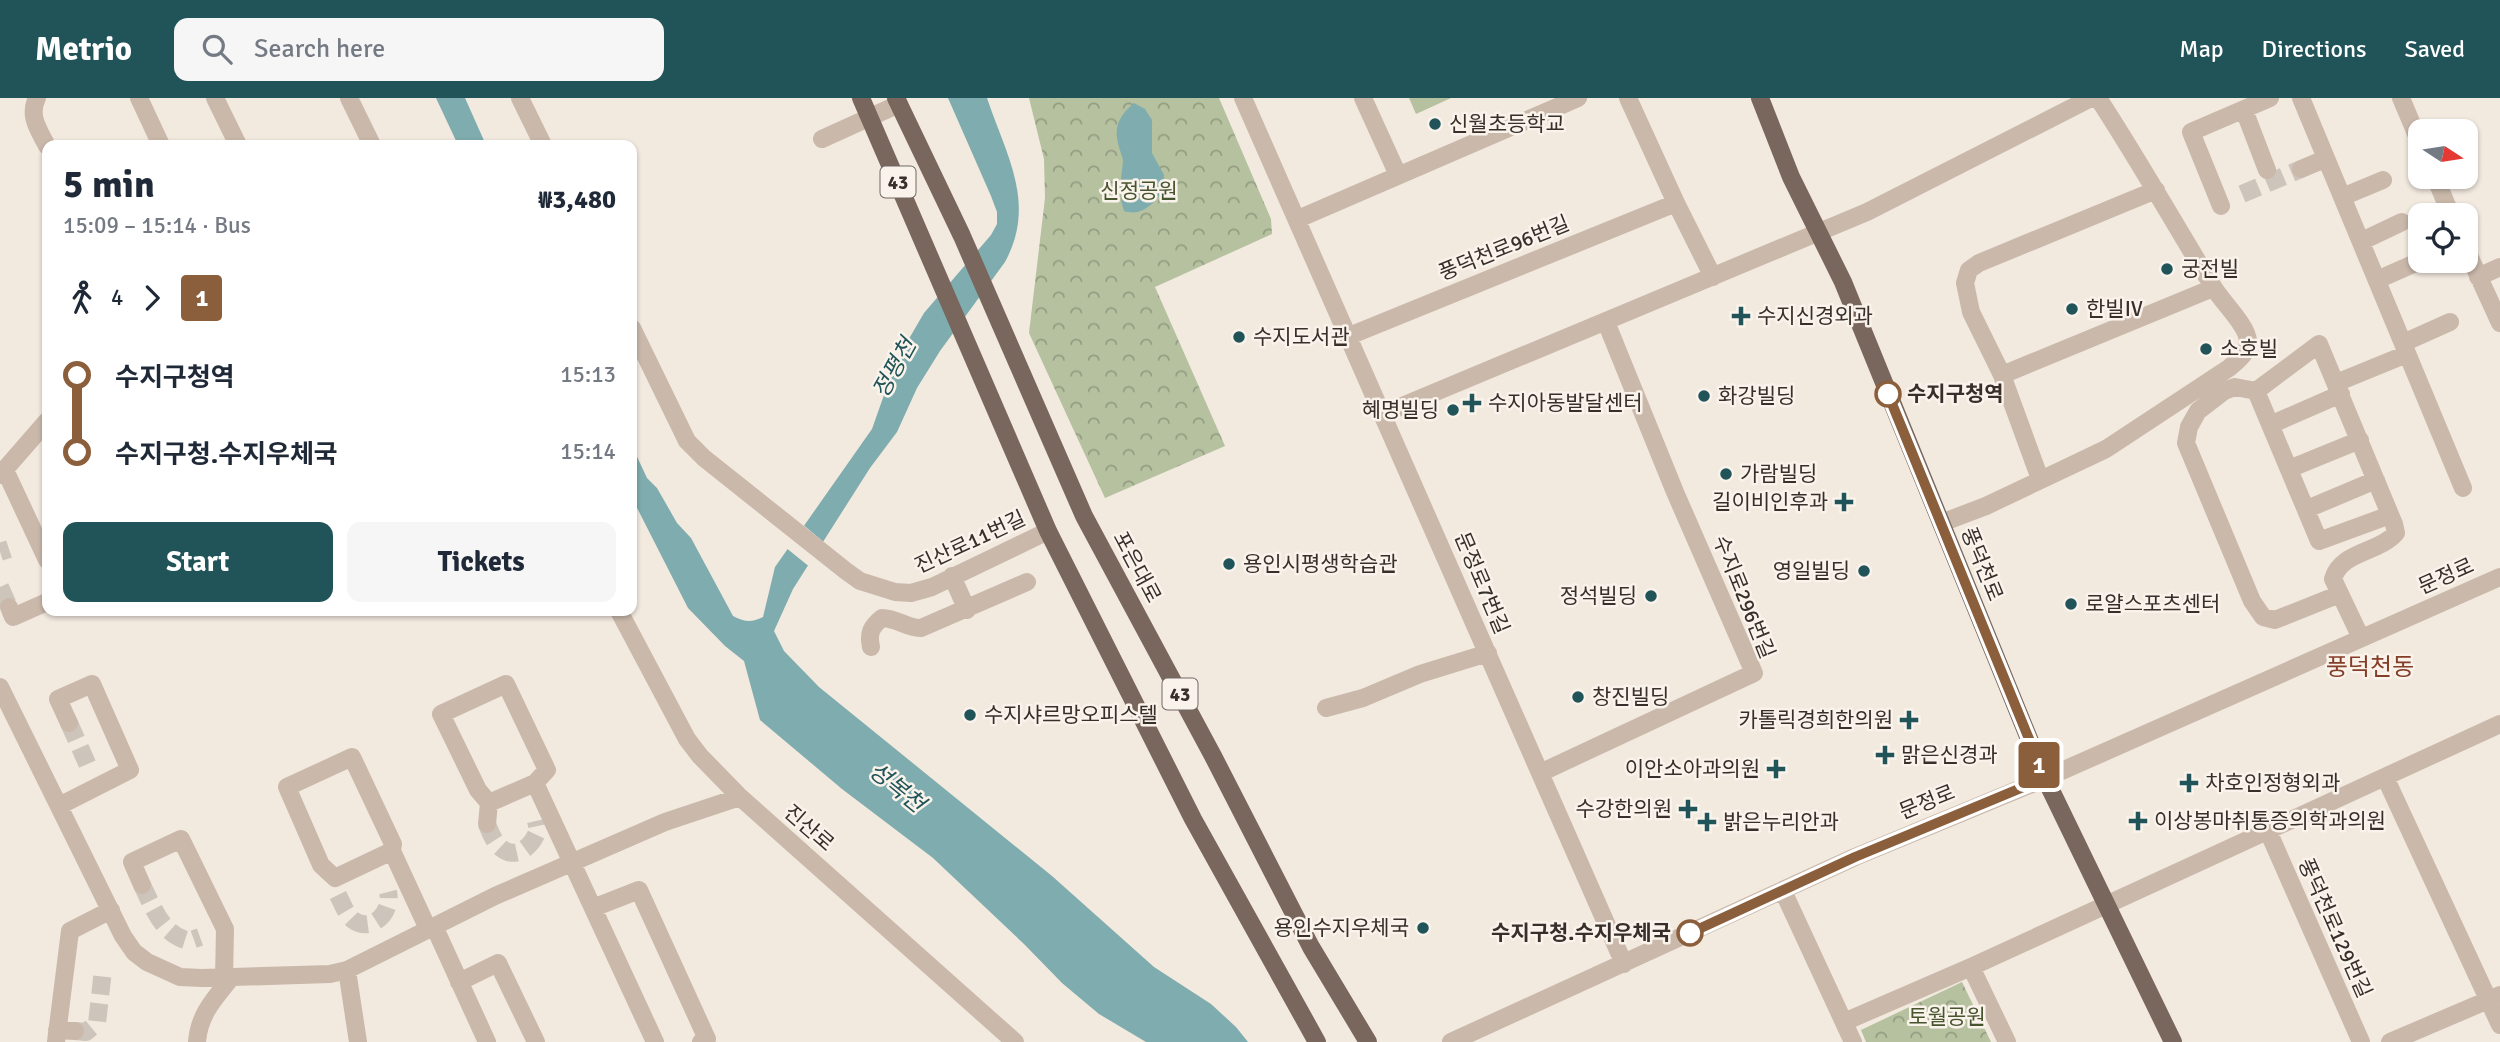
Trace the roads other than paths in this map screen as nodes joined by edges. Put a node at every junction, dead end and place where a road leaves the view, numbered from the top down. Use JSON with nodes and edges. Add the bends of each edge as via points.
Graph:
{"nodes":[{"id":1,"x":37,"y":98,"type":"edge"},
{"id":2,"x":139,"y":98,"type":"edge"},
{"id":3,"x":215,"y":98,"type":"edge"},
{"id":4,"x":349,"y":98,"type":"edge"},
{"id":5,"x":520,"y":98,"type":"edge"},
{"id":6,"x":861,"y":98,"type":"edge"},
{"id":7,"x":1243,"y":98,"type":"edge"},
{"id":8,"x":1363,"y":98,"type":"edge"},
{"id":9,"x":1578,"y":98,"type":"edge"},
{"id":10,"x":1628,"y":98,"type":"edge"},
{"id":11,"x":1760,"y":98,"type":"edge"},
{"id":12,"x":2091,"y":98,"type":"edge"},
{"id":13,"x":2098,"y":98,"type":"edge"},
{"id":14,"x":2270,"y":98,"type":"edge"},
{"id":15,"x":2301,"y":98,"type":"edge"},
{"id":16,"x":2401,"y":98,"type":"edge"},
{"id":17,"x":897,"y":101,"type":"edge"},
{"id":18,"x":2244,"y":110,"type":"junction"},
{"id":19,"x":870,"y":116,"type":"junction"},
{"id":20,"x":2410,"y":119,"type":"edge"},
{"id":21,"x":822,"y":139,"type":"dead end"},
{"id":22,"x":44,"y":140,"type":"edge"},
{"id":23,"x":159,"y":140,"type":"edge"},
{"id":24,"x":236,"y":140,"type":"edge"},
{"id":25,"x":370,"y":140,"type":"edge"},
{"id":26,"x":541,"y":140,"type":"edge"},
{"id":27,"x":2325,"y":159,"type":"junction"},
{"id":28,"x":2301,"y":169,"type":"tunnel mouth"},
{"id":29,"x":2267,"y":170,"type":"dead end"},
{"id":30,"x":1398,"y":175,"type":"junction"},
{"id":31,"x":2383,"y":180,"type":"dead end"},
{"id":32,"x":2156,"y":190,"type":"junction"},
{"id":33,"x":2342,"y":197,"type":"junction"},
{"id":34,"x":1676,"y":203,"type":"junction"},
{"id":35,"x":2221,"y":206,"type":"dead end"},
{"id":36,"x":1298,"y":219,"type":"junction"},
{"id":37,"x":2402,"y":222,"type":"dead end"},
{"id":38,"x":1818,"y":233,"type":"junction"},
{"id":39,"x":2362,"y":241,"type":"junction"},
{"id":40,"x":2408,"y":266,"type":"edge"},
{"id":41,"x":2500,"y":267,"type":"edge"},
{"id":42,"x":2476,"y":273,"type":"edge"},
{"id":43,"x":1713,"y":277,"type":"junction"},
{"id":44,"x":2478,"y":277,"type":"junction"},
{"id":45,"x":2378,"y":280,"type":"junction"},
{"id":46,"x":2213,"y":288,"type":"junction"},
{"id":47,"x":1606,"y":322,"type":"junction"},
{"id":48,"x":2449,"y":323,"type":"dead end"},
{"id":49,"x":2500,"y":323,"type":"edge"},
{"id":50,"x":1349,"y":336,"type":"junction"},
{"id":51,"x":637,"y":338,"type":"edge"},
{"id":52,"x":2405,"y":349,"type":"junction"},
{"id":53,"x":2002,"y":375,"type":"junction"},
{"id":54,"x":2338,"y":388,"type":"junction"},
{"id":55,"x":2256,"y":391,"type":"junction"},
{"id":56,"x":1383,"y":414,"type":"junction"},
{"id":57,"x":2270,"y":425,"type":"junction"},
{"id":58,"x":42,"y":427,"type":"edge"},
{"id":59,"x":2360,"y":440,"type":"junction"},
{"id":60,"x":2289,"y":469,"type":"junction"},
{"id":61,"x":2,"y":473,"type":"edge"},
{"id":62,"x":2040,"y":479,"type":"junction"},
{"id":63,"x":2376,"y":480,"type":"junction"},
{"id":64,"x":2463,"y":488,"type":"dead end"},
{"id":65,"x":2307,"y":509,"type":"junction"},
{"id":66,"x":2390,"y":515,"type":"junction"},
{"id":67,"x":1941,"y":523,"type":"junction"},
{"id":68,"x":1048,"y":531,"type":"junction"},
{"id":69,"x":42,"y":550,"type":"edge"},
{"id":70,"x":952,"y":576,"type":"junction"},
{"id":71,"x":2500,"y":577,"type":"edge"},
{"id":72,"x":1027,"y":582,"type":"dead end"},
{"id":73,"x":2340,"y":594,"type":"junction"},
{"id":74,"x":42,"y":604,"type":"edge"},
{"id":75,"x":9,"y":607,"type":"dead end"},
{"id":76,"x":967,"y":610,"type":"junction"},
{"id":77,"x":622,"y":616,"type":"edge"},
{"id":78,"x":2361,"y":638,"type":"junction"},
{"id":79,"x":870,"y":647,"type":"dead end"},
{"id":80,"x":1488,"y":653,"type":"junction"},
{"id":81,"x":0,"y":687,"type":"edge"},
{"id":82,"x":1326,"y":708,"type":"dead end"},
{"id":83,"x":69,"y":723,"type":"tunnel mouth"},
{"id":84,"x":2500,"y":724,"type":"edge"},
{"id":85,"x":1540,"y":773,"type":"junction"},
{"id":86,"x":2385,"y":777,"type":"junction"},
{"id":87,"x":2045,"y":778,"type":"junction"},
{"id":88,"x":535,"y":783,"type":"junction"},
{"id":89,"x":740,"y":797,"type":"junction"},
{"id":90,"x":489,"y":803,"type":"junction"},
{"id":91,"x":59,"y":806,"type":"junction"},
{"id":92,"x":486,"y":824,"type":"tunnel mouth"},
{"id":93,"x":2268,"y":831,"type":"junction"},
{"id":94,"x":392,"y":851,"type":"junction"},
{"id":95,"x":573,"y":862,"type":"junction"},
{"id":96,"x":142,"y":885,"type":"tunnel mouth"},
{"id":97,"x":1783,"y":891,"type":"junction"},
{"id":98,"x":2108,"y":904,"type":"junction"},
{"id":99,"x":593,"y":908,"type":"junction"},
{"id":100,"x":111,"y":910,"type":"junction"},
{"id":101,"x":431,"y":927,"type":"junction"},
{"id":102,"x":1624,"y":964,"type":"junction"},
{"id":103,"x":1971,"y":967,"type":"junction"},
{"id":104,"x":346,"y":970,"type":"junction"},
{"id":105,"x":228,"y":978,"type":"junction"},
{"id":106,"x":459,"y":982,"type":"junction"},
{"id":107,"x":2494,"y":998,"type":"edge"},
{"id":108,"x":1844,"y":1022,"type":"junction"},
{"id":109,"x":2500,"y":1025,"type":"edge"},
{"id":110,"x":63,"y":1034,"type":"edge"},
{"id":111,"x":356,"y":1041,"type":"edge"},
{"id":112,"x":197,"y":1042,"type":"edge"},
{"id":113,"x":487,"y":1042,"type":"edge"},
{"id":114,"x":536,"y":1042,"type":"edge"},
{"id":115,"x":655,"y":1042,"type":"edge"},
{"id":116,"x":701,"y":1042,"type":"edge"},
{"id":117,"x":1015,"y":1042,"type":"edge"},
{"id":118,"x":1317,"y":1042,"type":"edge"},
{"id":119,"x":1368,"y":1042,"type":"edge"},
{"id":120,"x":1451,"y":1042,"type":"edge"},
{"id":121,"x":1853,"y":1042,"type":"edge"},
{"id":122,"x":2007,"y":1042,"type":"edge"},
{"id":123,"x":2173,"y":1042,"type":"edge"},
{"id":124,"x":2361,"y":1042,"type":"edge"},
{"id":125,"x":2390,"y":1042,"type":"edge"}],
"edges":[{"from":1,"to":22,"type":"street","via":[[32,110]]},
{"from":2,"to":23,"type":"street"},
{"from":3,"to":24,"type":"street"},
{"from":4,"to":25,"type":"street"},
{"from":5,"to":26,"type":"street"},
{"from":6,"to":19,"type":"main road","number":"43"},
{"from":7,"to":36,"type":"street"},
{"from":8,"to":30,"type":"street"},
{"from":9,"to":30,"type":"street"},
{"from":10,"to":34,"type":"street"},
{"from":11,"to":38,"type":"main road","name":"풍덕천로"},
{"from":12,"to":38,"type":"street"},
{"from":13,"to":32,"type":"street"},
{"from":14,"to":18,"type":"street"},
{"from":15,"to":27,"type":"street"},
{"from":16,"to":20,"type":"street"},
{"from":17,"to":19,"type":"street"},
{"from":17,"to":119,"type":"main road","name":"포은대로","number":"43","via":[[962,236],[1084,516],[1311,947]]},
{"from":18,"to":29,"type":"street"},
{"from":18,"to":35,"type":"street","via":[[2191,132]]},
{"from":19,"to":21,"type":"street"},
{"from":19,"to":68,"type":"main road","number":"43"},
{"from":27,"to":28,"type":"street"},
{"from":27,"to":33,"type":"street"},
{"from":30,"to":36,"type":"street"},
{"from":31,"to":33,"type":"street"},
{"from":32,"to":46,"type":"street"},
{"from":32,"to":53,"type":"street","via":[[1969,270],[1965,283],[1971,312]]},
{"from":33,"to":39,"type":"street"},
{"from":34,"to":43,"type":"street"},
{"from":34,"to":50,"type":"street","name":"풍덕천로96번길"},
{"from":36,"to":50,"type":"street","name":"문정로7번길"},
{"from":37,"to":39,"type":"street"},
{"from":38,"to":43,"type":"street"},
{"from":38,"to":67,"type":"main road","name":"풍덕천로","via":[[1843,282]]},
{"from":39,"to":45,"type":"street"},
{"from":40,"to":45,"type":"street"},
{"from":41,"to":44,"type":"street"},
{"from":42,"to":44,"type":"street"},
{"from":43,"to":47,"type":"street"},
{"from":44,"to":49,"type":"street"},
{"from":45,"to":52,"type":"street"},
{"from":46,"to":53,"type":"street"},
{"from":46,"to":62,"type":"street","via":[[2246,333],[2244,356],[2106,449]]},
{"from":47,"to":56,"type":"street"},
{"from":47,"to":85,"type":"street","name":"수지로296번길","via":[[1754,673]]},
{"from":48,"to":52,"type":"street"},
{"from":50,"to":56,"type":"street","name":"문정로7번길"},
{"from":51,"to":70,"type":"street","name":"진산로11번길","via":[[687,441],[834,562],[860,581],[895,592],[911,593]]},
{"from":52,"to":54,"type":"street"},
{"from":52,"to":64,"type":"street"},
{"from":53,"to":62,"type":"street"},
{"from":54,"to":55,"type":"street","via":[[2319,344]]},
{"from":54,"to":57,"type":"street"},
{"from":54,"to":59,"type":"street"},
{"from":55,"to":57,"type":"street"},
{"from":55,"to":73,"type":"street","via":[[2235,387],[2224,391],[2198,411],[2186,443],[2252,601],[2263,617],[2275,620]]},
{"from":56,"to":80,"type":"street","name":"문정로7번길"},
{"from":57,"to":60,"type":"street"},
{"from":58,"to":61,"type":"street"},
{"from":59,"to":60,"type":"street"},
{"from":59,"to":63,"type":"street"},
{"from":60,"to":65,"type":"street"},
{"from":61,"to":69,"type":"street"},
{"from":62,"to":67,"type":"street"},
{"from":63,"to":65,"type":"street"},
{"from":63,"to":66,"type":"street"},
{"from":65,"to":66,"type":"street","via":[[2319,541]]},
{"from":66,"to":73,"type":"street","via":[[2396,533],[2336,570],[2333,579]]},
{"from":67,"to":87,"type":"main road","name":"풍덕천로"},
{"from":68,"to":70,"type":"street","name":"진산로11번길"},
{"from":68,"to":118,"type":"main road","number":"43","via":[[1193,819]]},
{"from":70,"to":76,"type":"street"},
{"from":71,"to":78,"type":"street","name":"문정로"},
{"from":72,"to":76,"type":"street"},
{"from":73,"to":78,"type":"street"},
{"from":74,"to":75,"type":"street","via":[[13,617]]},
{"from":76,"to":79,"type":"street","via":[[913,629],[893,618],[882,618],[872,626]]},
{"from":77,"to":89,"type":"street","name":"진산로","via":[[687,739]]},
{"from":78,"to":87,"type":"street","name":"문정로"},
{"from":80,"to":82,"type":"street"},
{"from":80,"to":85,"type":"street","name":"문정로7번길"},
{"from":81,"to":91,"type":"street"},
{"from":83,"to":91,"type":"street","via":[[58,699],[92,684],[130,771]]},
{"from":84,"to":86,"type":"street"},
{"from":85,"to":102,"type":"street","name":"문정로7번길"},
{"from":86,"to":93,"type":"street"},
{"from":86,"to":107,"type":"street"},
{"from":87,"to":97,"type":"street","name":"문정로"},
{"from":87,"to":98,"type":"main road","name":"풍덕천로"},
{"from":88,"to":90,"type":"street"},
{"from":88,"to":90,"type":"street","via":[[547,770],[506,684],[441,714],[478,790]]},
{"from":88,"to":95,"type":"street"},
{"from":89,"to":95,"type":"street","via":[[665,822]]},
{"from":89,"to":117,"type":"street","name":"진산로"},
{"from":90,"to":92,"type":"street"},
{"from":91,"to":100,"type":"street"},
{"from":93,"to":98,"type":"street"},
{"from":93,"to":124,"type":"street","name":"풍덕천로129번길"},
{"from":94,"to":94,"type":"street","via":[[393,844],[352,757],[287,788],[321,864],[337,886]]},
{"from":94,"to":101,"type":"street"},
{"from":95,"to":99,"type":"street"},
{"from":95,"to":101,"type":"street"},
{"from":96,"to":105,"type":"street","via":[[132,862],[181,839],[225,929]]},
{"from":97,"to":102,"type":"street","name":"문정로"},
{"from":97,"to":108,"type":"street"},
{"from":98,"to":103,"type":"street"},
{"from":98,"to":123,"type":"main road","name":"풍덕천로"},
{"from":99,"to":115,"type":"street"},
{"from":99,"to":116,"type":"street","via":[[639,890],[707,1039]]},
{"from":100,"to":105,"type":"street","via":[[134,952],[147,962],[180,976]]},
{"from":100,"to":110,"type":"street","via":[[70,931]]},
{"from":101,"to":104,"type":"street"},
{"from":101,"to":106,"type":"street"},
{"from":102,"to":120,"type":"street","name":"문정로"},
{"from":103,"to":108,"type":"street"},
{"from":103,"to":122,"type":"street"},
{"from":104,"to":105,"type":"street"},
{"from":104,"to":111,"type":"street"},
{"from":105,"to":112,"type":"street","via":[[204,1013]]},
{"from":106,"to":113,"type":"street"},
{"from":106,"to":114,"type":"street","via":[[498,964]]},
{"from":107,"to":109,"type":"street"},
{"from":107,"to":125,"type":"street"},
{"from":108,"to":121,"type":"street"}]}
